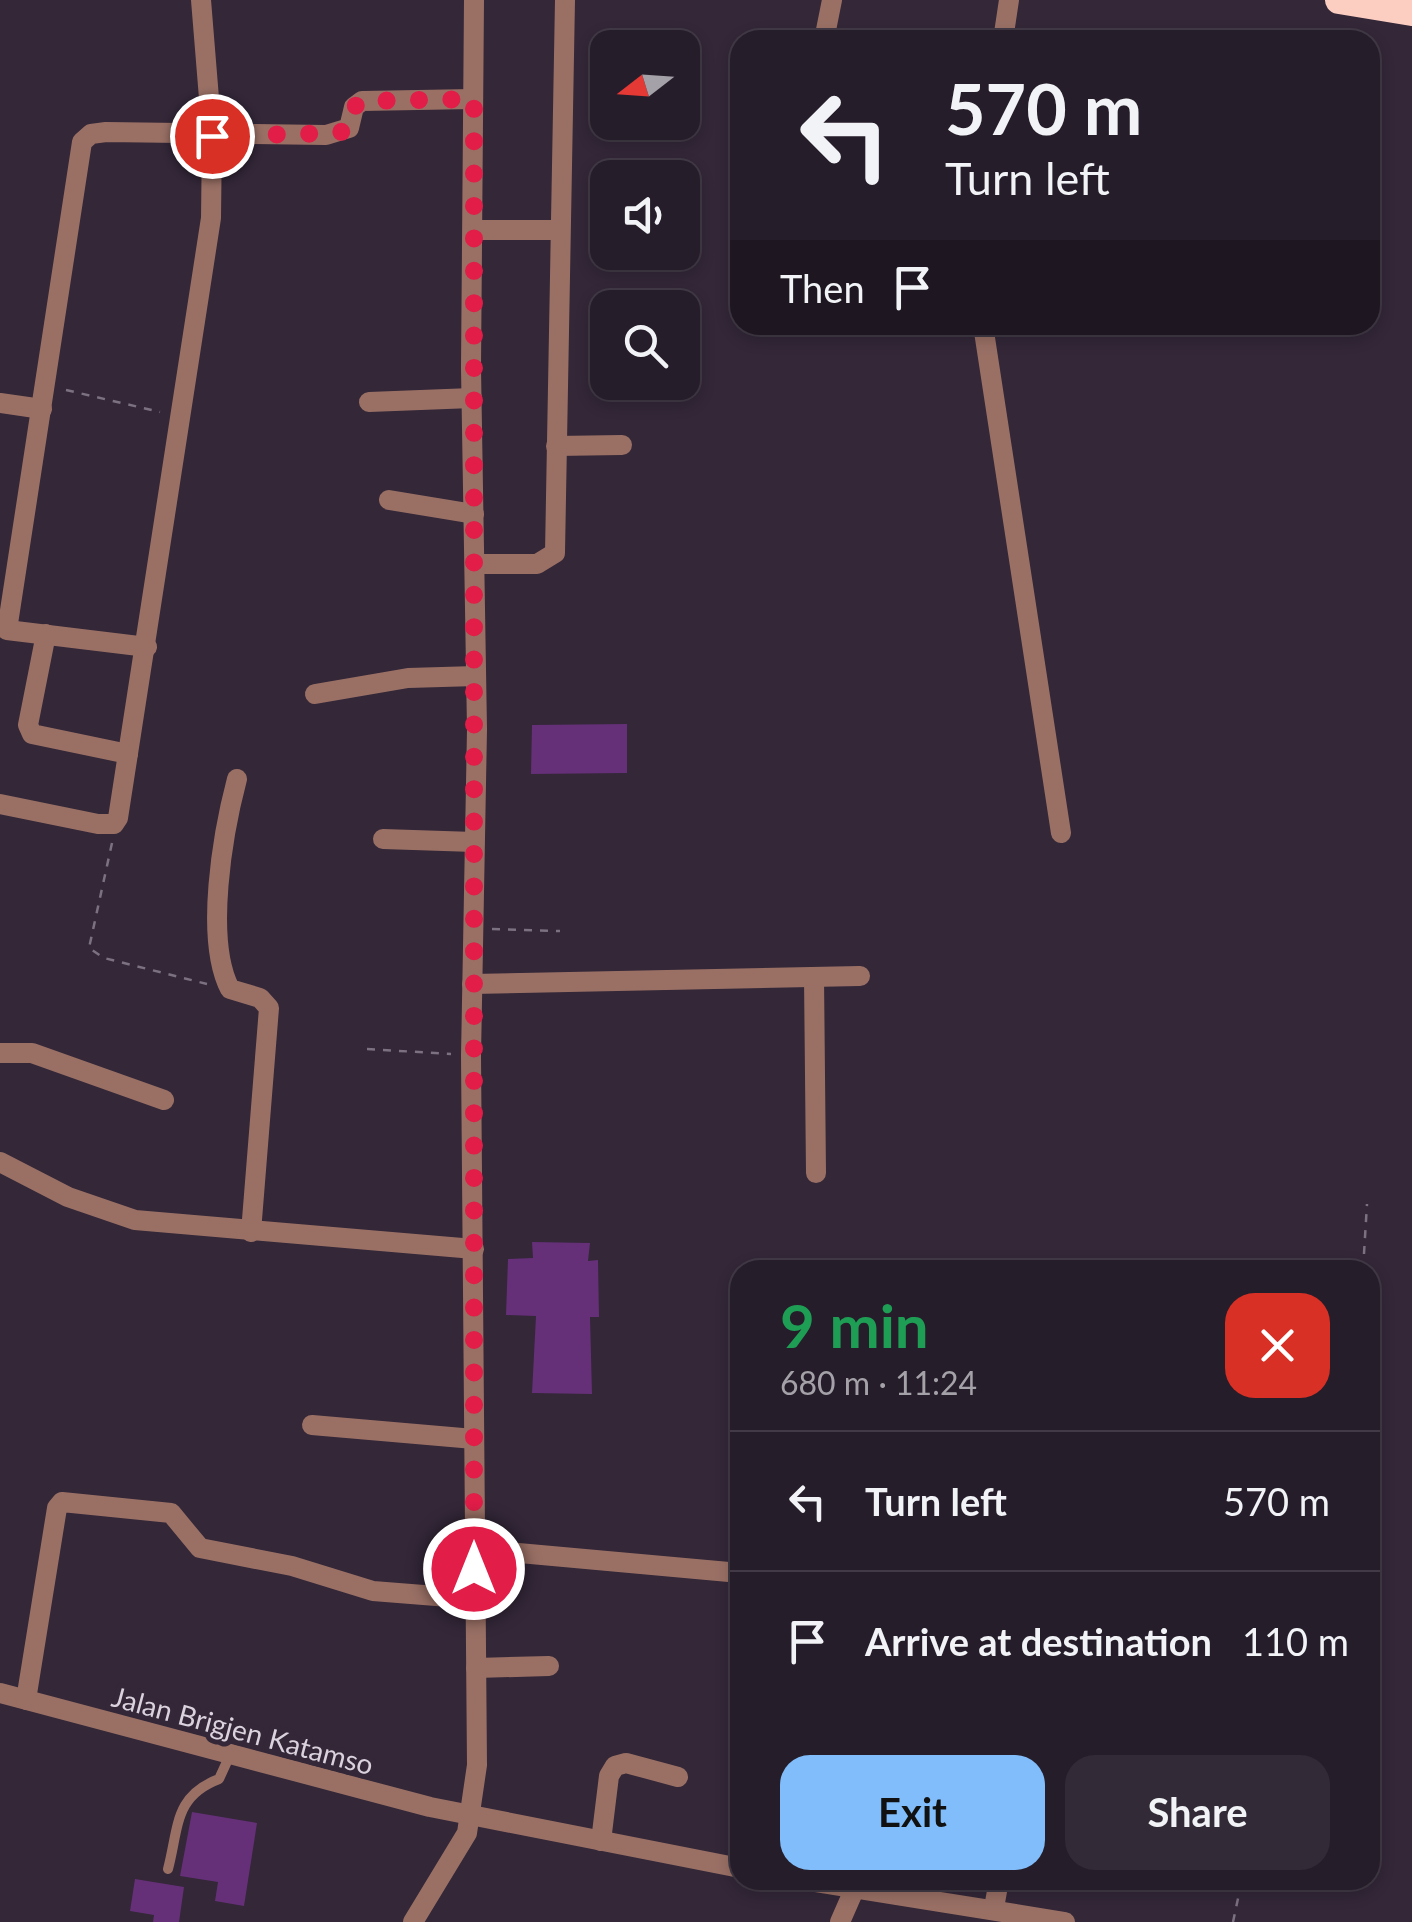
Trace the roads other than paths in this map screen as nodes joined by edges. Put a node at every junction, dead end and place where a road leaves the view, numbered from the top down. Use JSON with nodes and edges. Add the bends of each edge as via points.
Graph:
{"nodes":[{"id":1,"x":201,"y":0,"type":"edge"},
{"id":2,"x":474,"y":0,"type":"edge"},
{"id":3,"x":565,"y":0,"type":"edge"},
{"id":4,"x":832,"y":0,"type":"edge"},
{"id":5,"x":1009,"y":0,"type":"edge"},
{"id":6,"x":1339,"y":0,"type":"edge"},
{"id":7,"x":1412,"y":12,"type":"edge"},
{"id":8,"x":826,"y":30,"type":"edge"},
{"id":9,"x":1004,"y":30,"type":"edge"},
{"id":10,"x":474,"y":99,"type":"junction"},
{"id":11,"x":212,"y":136,"type":"junction"},
{"id":12,"x":472,"y":230,"type":"junction"},
{"id":13,"x":560,"y":230,"type":"junction"},
{"id":14,"x":984,"y":335,"type":"edge"},
{"id":15,"x":472,"y":398,"type":"junction"},
{"id":16,"x":369,"y":402,"type":"dead end"},
{"id":17,"x":0,"y":403,"type":"edge"},
{"id":18,"x":42,"y":408,"type":"junction"},
{"id":19,"x":556,"y":446,"type":"junction"},
{"id":20,"x":622,"y":446,"type":"dead end"},
{"id":21,"x":388,"y":500,"type":"dead end"},
{"id":22,"x":474,"y":514,"type":"junction"},
{"id":23,"x":475,"y":564,"type":"junction"},
{"id":24,"x":4,"y":630,"type":"edge"},
{"id":25,"x":46,"y":634,"type":"junction"},
{"id":26,"x":147,"y":647,"type":"junction"},
{"id":27,"x":476,"y":676,"type":"junction"},
{"id":28,"x":315,"y":694,"type":"dead end"},
{"id":29,"x":128,"y":754,"type":"junction"},
{"id":30,"x":237,"y":779,"type":"dead end"},
{"id":31,"x":0,"y":804,"type":"edge"},
{"id":32,"x":1062,"y":833,"type":"dead end"},
{"id":33,"x":382,"y":839,"type":"dead end"},
{"id":34,"x":474,"y":842,"type":"junction"},
{"id":35,"x":860,"y":976,"type":"dead end"},
{"id":36,"x":814,"y":977,"type":"junction"},
{"id":37,"x":472,"y":984,"type":"junction"},
{"id":38,"x":0,"y":1053,"type":"edge"},
{"id":39,"x":164,"y":1100,"type":"dead end"},
{"id":40,"x":0,"y":1162,"type":"edge"},
{"id":41,"x":816,"y":1173,"type":"dead end"},
{"id":42,"x":252,"y":1232,"type":"junction"},
{"id":43,"x":474,"y":1249,"type":"junction"},
{"id":44,"x":312,"y":1425,"type":"dead end"},
{"id":45,"x":474,"y":1439,"type":"junction"},
{"id":46,"x":474,"y":1549,"type":"junction"},
{"id":47,"x":730,"y":1573,"type":"edge"},
{"id":48,"x":474,"y":1599,"type":"junction"},
{"id":49,"x":549,"y":1666,"type":"dead end"},
{"id":50,"x":476,"y":1668,"type":"junction"},
{"id":51,"x":0,"y":1693,"type":"edge"},
{"id":52,"x":26,"y":1700,"type":"junction"},
{"id":53,"x":230,"y":1755,"type":"junction"},
{"id":54,"x":678,"y":1777,"type":"dead end"},
{"id":55,"x":473,"y":1816,"type":"junction"},
{"id":56,"x":602,"y":1841,"type":"junction"},
{"id":57,"x":730,"y":1866,"type":"edge"},
{"id":58,"x":168,"y":1869,"type":"dead end"},
{"id":59,"x":854,"y":1890,"type":"joint"},
{"id":60,"x":997,"y":1890,"type":"edge"},
{"id":61,"x":994,"y":1908,"type":"junction"},
{"id":62,"x":413,"y":1922,"type":"edge"},
{"id":63,"x":840,"y":1922,"type":"edge"},
{"id":64,"x":1065,"y":1922,"type":"edge"}],
"edges":[{"from":1,"to":11,"type":"street"},
{"from":2,"to":10,"type":"street"},
{"from":3,"to":13,"type":"street"},
{"from":4,"to":8,"type":"street"},
{"from":5,"to":9,"type":"street"},
{"from":6,"to":7,"type":"highway"},
{"from":10,"to":11,"type":"street","via":[[362,101],[349,128],[339,133]]},
{"from":10,"to":12,"type":"street"},
{"from":11,"to":18,"type":"street","via":[[106,132],[82,142]]},
{"from":11,"to":26,"type":"street","via":[[208,245]]},
{"from":12,"to":13,"type":"street"},
{"from":12,"to":15,"type":"street"},
{"from":13,"to":19,"type":"street"},
{"from":14,"to":32,"type":"street"},
{"from":15,"to":16,"type":"street"},
{"from":15,"to":22,"type":"street"},
{"from":17,"to":18,"type":"street"},
{"from":18,"to":24,"type":"street"},
{"from":19,"to":20,"type":"street"},
{"from":19,"to":23,"type":"street","via":[[552,558]]},
{"from":21,"to":22,"type":"street"},
{"from":22,"to":23,"type":"street"},
{"from":23,"to":27,"type":"street"},
{"from":24,"to":25,"type":"street"},
{"from":25,"to":26,"type":"street"},
{"from":25,"to":29,"type":"street","via":[[28,725],[32,734]]},
{"from":26,"to":29,"type":"street"},
{"from":27,"to":28,"type":"street","via":[[408,678]]},
{"from":27,"to":34,"type":"street"},
{"from":29,"to":31,"type":"street","via":[[117,822]]},
{"from":30,"to":42,"type":"street","via":[[220,852],[218,917],[228,987],[269,1008]]},
{"from":33,"to":34,"type":"street"},
{"from":34,"to":37,"type":"street"},
{"from":35,"to":36,"type":"street"},
{"from":36,"to":37,"type":"street"},
{"from":36,"to":41,"type":"street"},
{"from":37,"to":43,"type":"street"},
{"from":38,"to":39,"type":"street","via":[[32,1053]]},
{"from":40,"to":42,"type":"street","via":[[135,1220]]},
{"from":42,"to":43,"type":"street"},
{"from":43,"to":45,"type":"street"},
{"from":44,"to":45,"type":"street"},
{"from":45,"to":46,"type":"street"},
{"from":46,"to":47,"type":"street"},
{"from":46,"to":48,"type":"street"},
{"from":48,"to":50,"type":"street"},
{"from":48,"to":52,"type":"street","via":[[373,1591],[200,1548],[171,1513],[62,1502]]},
{"from":49,"to":50,"type":"street"},
{"from":50,"to":55,"type":"street"},
{"from":51,"to":52,"type":"street","name":"Jalan Brigjen Katamso"},
{"from":52,"to":53,"type":"street","name":"Jalan Brigjen Katamso"},
{"from":53,"to":55,"type":"street","name":"Jalan Brigjen Katamso"},
{"from":53,"to":58,"type":"lane","via":[[218,1779],[186,1800]]},
{"from":54,"to":56,"type":"street","via":[[616,1766],[609,1776]]},
{"from":55,"to":56,"type":"street","name":"Jalan Brigjen Katamso"},
{"from":55,"to":62,"type":"street"},
{"from":56,"to":57,"type":"street","name":"Jalan Brigjen Katamso"},
{"from":59,"to":61,"type":"street"},
{"from":59,"to":63,"type":"street"},
{"from":60,"to":61,"type":"street"},
{"from":61,"to":64,"type":"street"}]}
